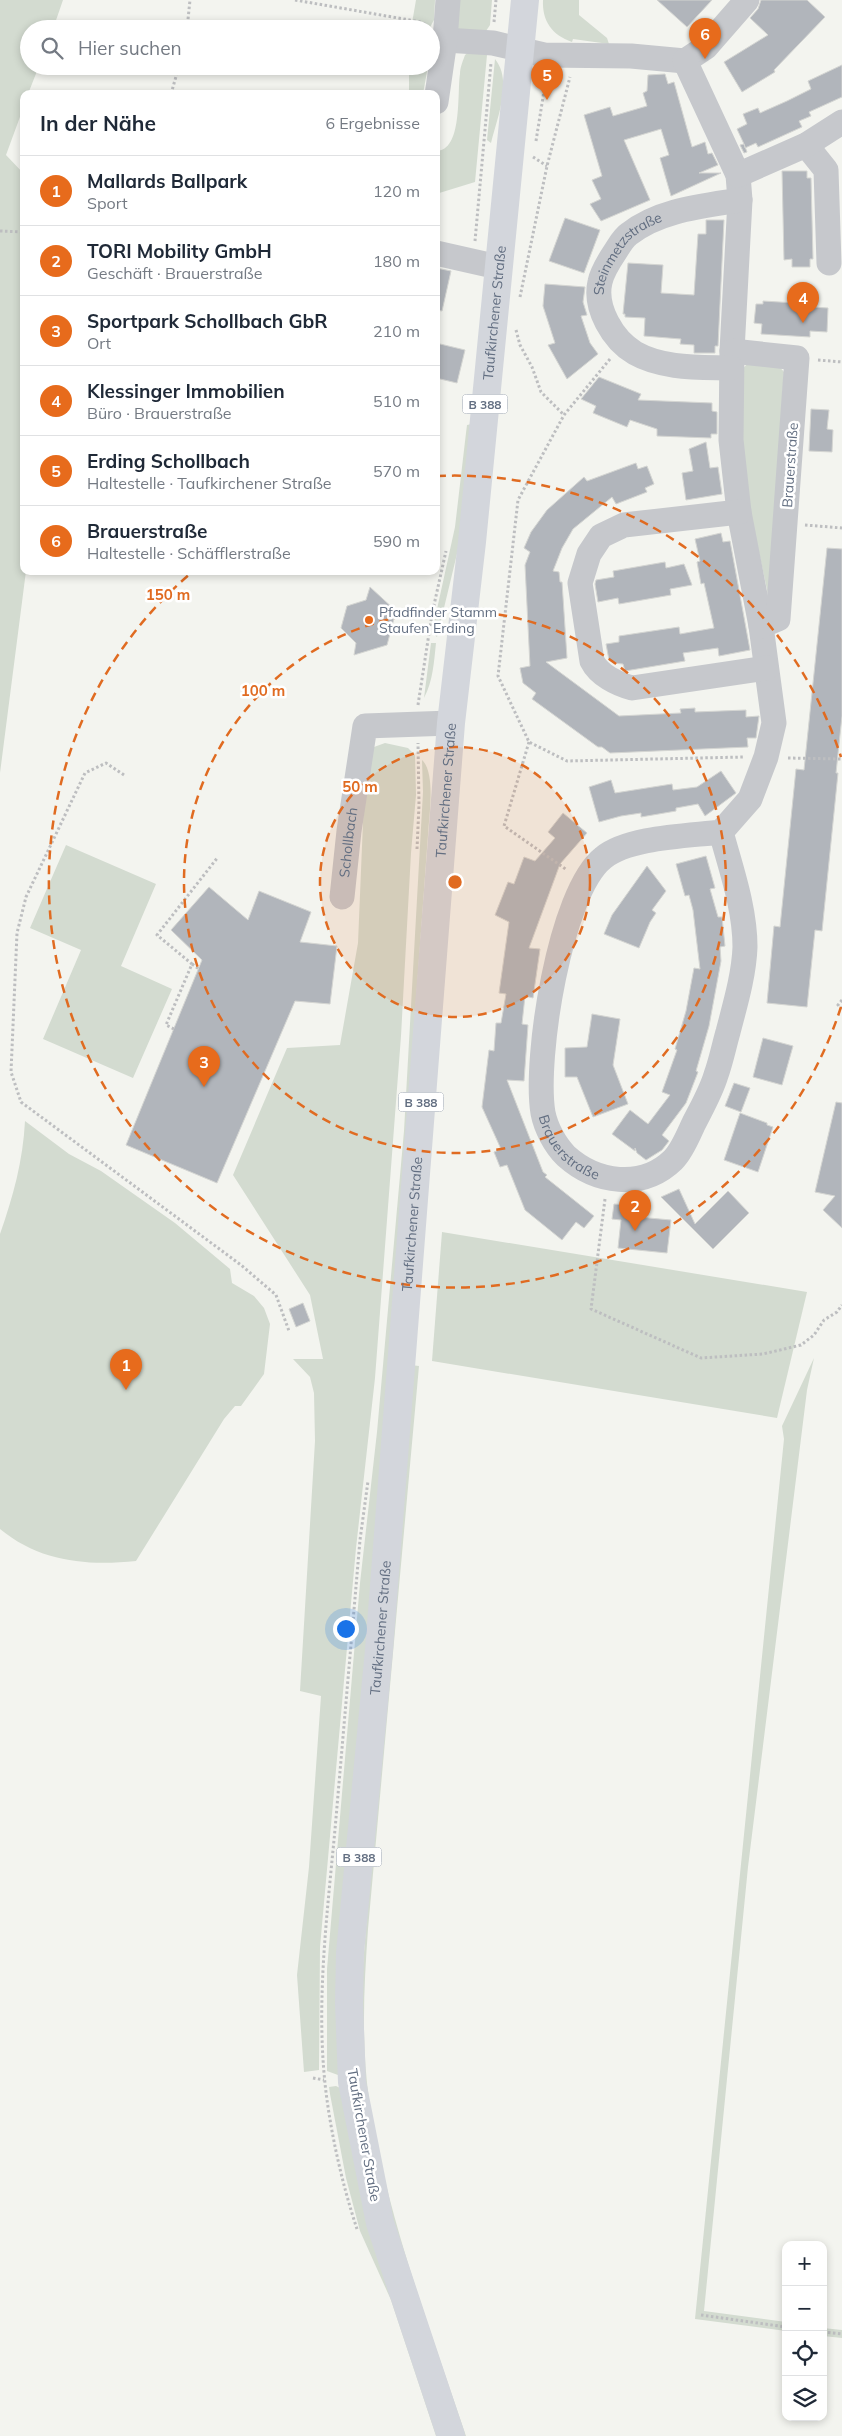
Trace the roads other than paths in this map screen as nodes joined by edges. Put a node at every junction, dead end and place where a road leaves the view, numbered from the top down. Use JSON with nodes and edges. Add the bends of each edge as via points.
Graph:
{"nodes":[{"id":1,"x":448,"y":0,"type":"edge"},
{"id":2,"x":525,"y":0,"type":"edge"},
{"id":3,"x":748,"y":0,"type":"edge"},
{"id":4,"x":440,"y":28,"type":"edge"},
{"id":5,"x":440,"y":35,"type":"edge"},
{"id":6,"x":520,"y":51,"type":"junction"},
{"id":7,"x":685,"y":61,"type":"junction"},
{"id":8,"x":437,"y":75,"type":"edge"},
{"id":9,"x":436,"y":90,"type":"edge"},
{"id":10,"x":842,"y":122,"type":"edge"},
{"id":11,"x":806,"y":145,"type":"junction"},
{"id":12,"x":738,"y":175,"type":"junction"},
{"id":13,"x":740,"y":200,"type":"junction"},
{"id":14,"x":440,"y":253,"type":"edge"},
{"id":15,"x":829,"y":263,"type":"dead end"},
{"id":16,"x":487,"y":265,"type":"junction"},
{"id":17,"x":732,"y":360,"type":"junction"},
{"id":18,"x":739,"y":512,"type":"junction"},
{"id":19,"x":761,"y":626,"type":"junction"},
{"id":20,"x":766,"y":668,"type":"junction"},
{"id":21,"x":451,"y":723,"type":"junction"},
{"id":22,"x":721,"y":832,"type":"junction"},
{"id":23,"x":342,"y":897,"type":"dead end"},
{"id":24,"x":451,"y":2436,"type":"edge"}],
"edges":[{"from":1,"to":4,"type":"street"},
{"from":2,"to":6,"type":"main road","name":"Taufkirchener Straße","number":"B 388"},
{"from":3,"to":7,"type":"street","via":[[706,47]]},
{"from":5,"to":6,"type":"street","via":[[493,43]]},
{"from":6,"to":7,"type":"street","via":[[574,60],[631,56]]},
{"from":6,"to":16,"type":"main road","name":"Taufkirchener Straße","number":"B 388"},
{"from":7,"to":12,"type":"street"},
{"from":8,"to":9,"type":"street"},
{"from":10,"to":11,"type":"street"},
{"from":11,"to":12,"type":"street"},
{"from":11,"to":15,"type":"street","via":[[826,170]]},
{"from":12,"to":13,"type":"street"},
{"from":13,"to":17,"type":"street"},
{"from":13,"to":17,"type":"street","name":"Steinmetzstraße","via":[[684,210],[638,227],[627,235],[604,273],[599,290],[611,330],[636,354],[667,364]]},
{"from":14,"to":16,"type":"street"},
{"from":16,"to":21,"type":"main road","name":"Taufkirchener Straße","number":"B 388","via":[[473,532]]},
{"from":17,"to":18,"type":"street","via":[[731,440]]},
{"from":17,"to":19,"type":"street","name":"Brauerstraße","via":[[797,358],[778,618]]},
{"from":18,"to":19,"type":"street"},
{"from":18,"to":20,"type":"street","via":[[624,525],[601,536],[586,560],[580,583],[592,661],[611,679],[632,688]]},
{"from":19,"to":20,"type":"street"},
{"from":20,"to":22,"type":"street","via":[[774,723],[766,757],[750,799]]},
{"from":21,"to":23,"type":"street","name":"Schollbach","via":[[364,726]]},
{"from":21,"to":24,"type":"main road","name":"Taufkirchener Straße","number":"B 388","via":[[379,1650],[350,1953],[349,2003],[352,2082],[380,2223]]},
{"from":22,"to":22,"type":"street","name":"Brauerstraße","via":[[740,903],[745,947],[737,996],[716,1076],[673,1160],[641,1179],[608,1178],[583,1168],[566,1155],[550,1135],[543,1114],[541,1091],[547,1008],[575,899],[593,866],[614,851],[638,843]]}]}
